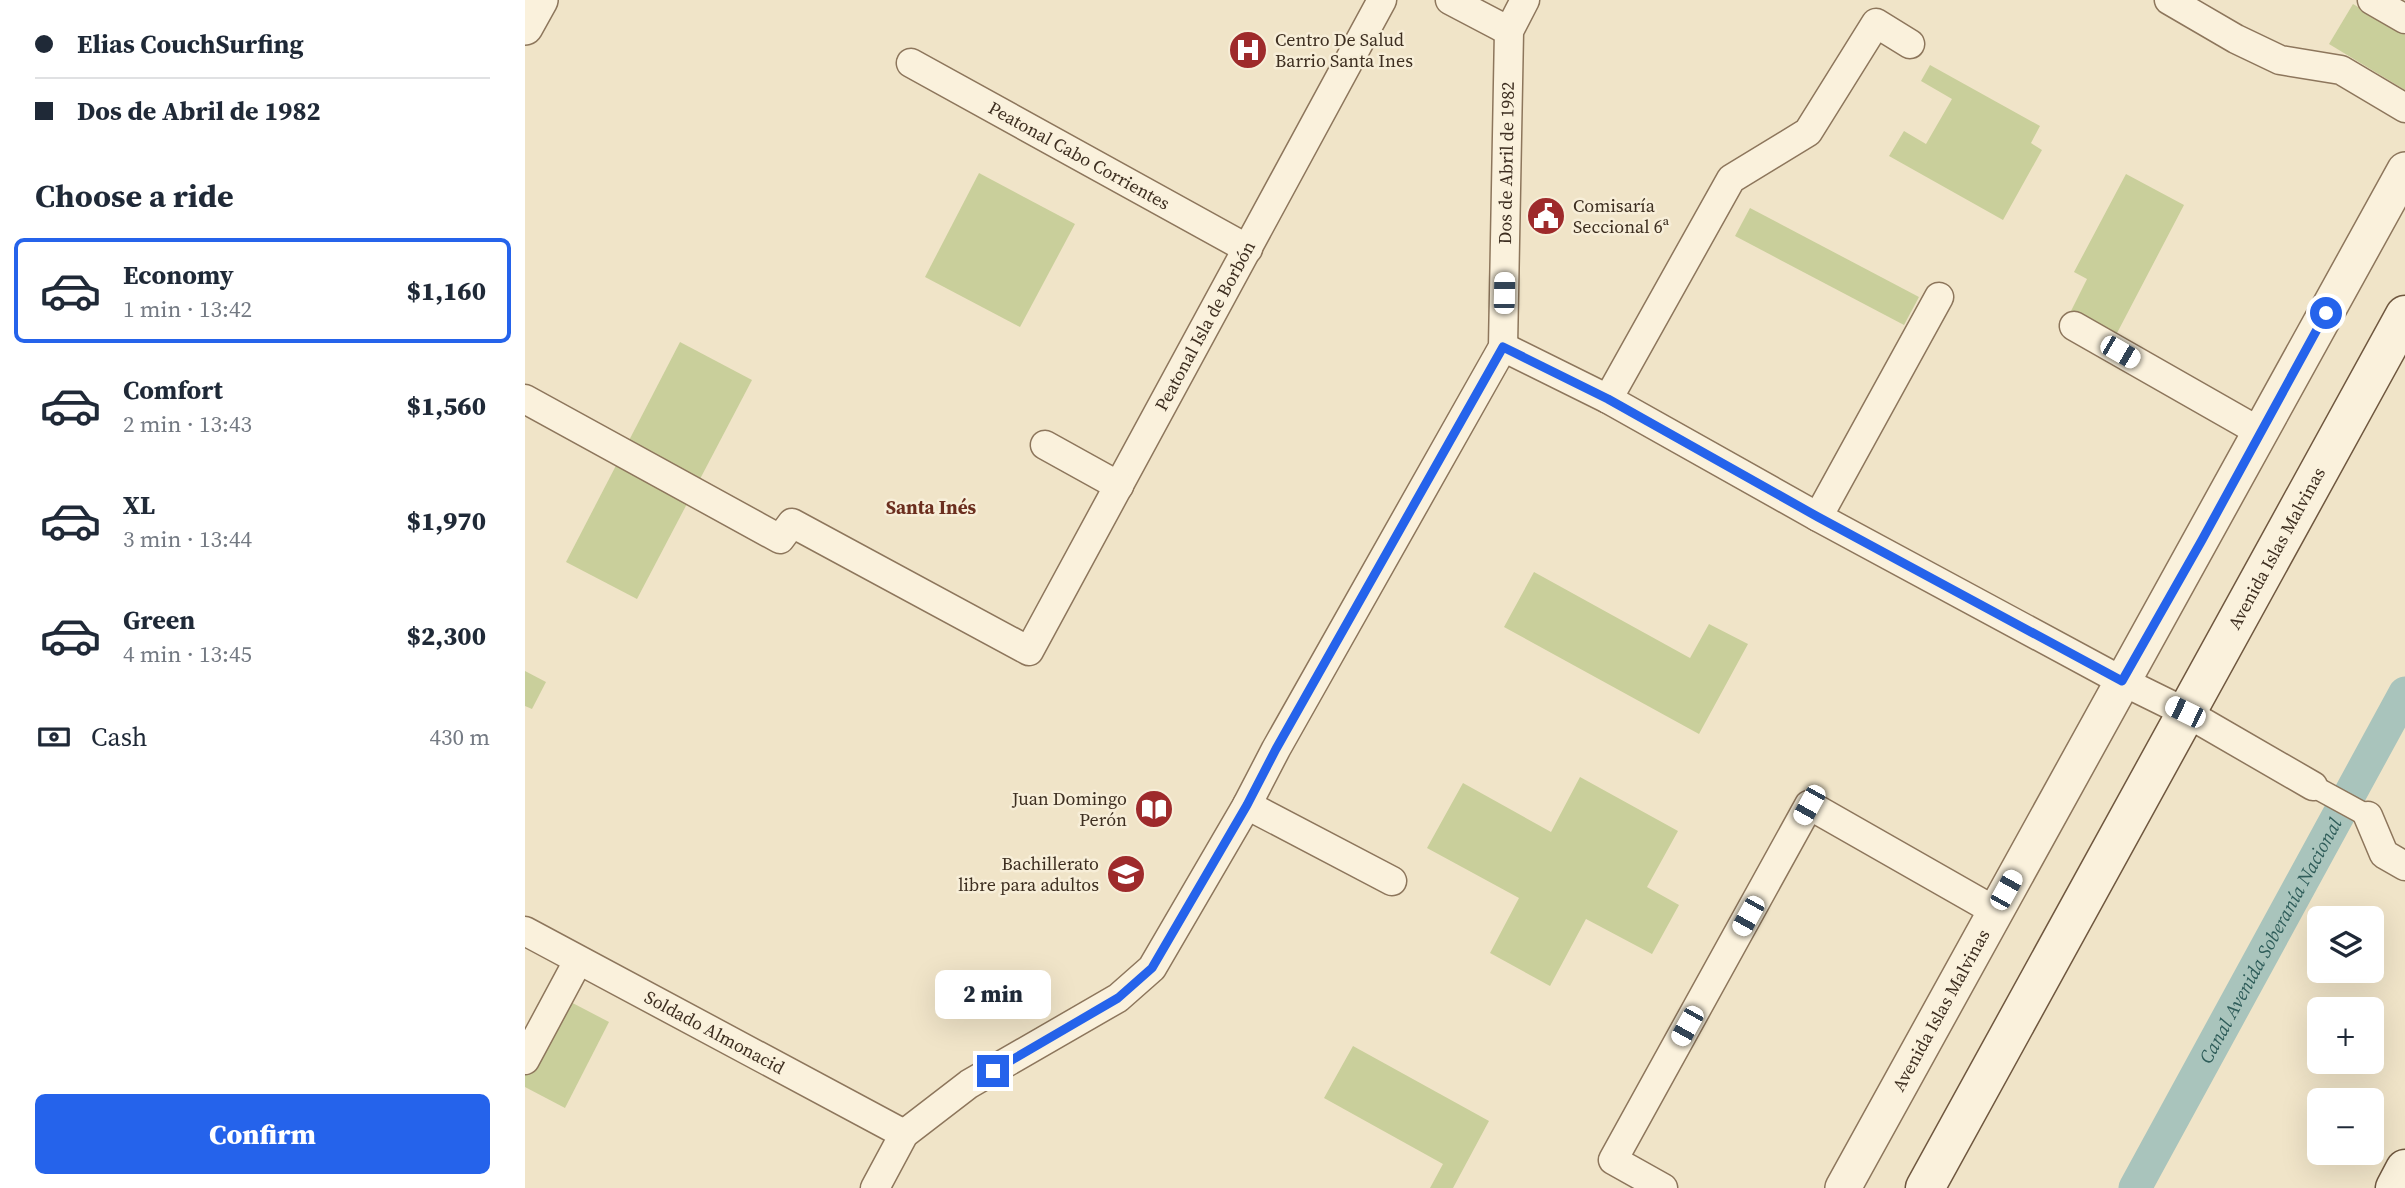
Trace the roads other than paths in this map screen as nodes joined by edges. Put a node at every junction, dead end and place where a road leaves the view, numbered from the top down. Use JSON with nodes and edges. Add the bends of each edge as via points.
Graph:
{"nodes":[{"id":1,"x":1383,"y":0,"type":"edge"},
{"id":2,"x":1450,"y":0,"type":"edge"},
{"id":3,"x":1525,"y":0,"type":"edge"},
{"id":4,"x":2169,"y":0,"type":"edge"},
{"id":5,"x":2372,"y":0,"type":"edge"},
{"id":6,"x":2405,"y":19,"type":"edge"},
{"id":7,"x":1509,"y":31,"type":"junction"},
{"id":8,"x":1910,"y":44,"type":"dead end"},
{"id":9,"x":911,"y":63,"type":"dead end"},
{"id":10,"x":2405,"y":108,"type":"edge"},
{"id":11,"x":2405,"y":170,"type":"edge"},
{"id":12,"x":1248,"y":249,"type":"junction"},
{"id":13,"x":1938,"y":297,"type":"dead end"},
{"id":14,"x":2405,"y":315,"type":"edge"},
{"id":15,"x":2074,"y":326,"type":"dead end"},
{"id":16,"x":1503,"y":347,"type":"junction"},
{"id":17,"x":525,"y":399,"type":"edge"},
{"id":18,"x":1608,"y":399,"type":"junction"},
{"id":19,"x":2260,"y":432,"type":"junction"},
{"id":20,"x":1045,"y":445,"type":"dead end"},
{"id":21,"x":1119,"y":486,"type":"junction"},
{"id":22,"x":1818,"y":517,"type":"junction"},
{"id":23,"x":2122,"y":681,"type":"junction"},
{"id":24,"x":2185,"y":712,"type":"junction"},
{"id":25,"x":2313,"y":786,"type":"joint"},
{"id":26,"x":1247,"y":805,"type":"junction"},
{"id":27,"x":2368,"y":816,"type":"joint"},
{"id":28,"x":2405,"y":866,"type":"edge"},
{"id":29,"x":1392,"y":881,"type":"dead end"},
{"id":30,"x":1995,"y":911,"type":"junction"},
{"id":31,"x":525,"y":932,"type":"edge"},
{"id":32,"x":578,"y":961,"type":"junction"},
{"id":33,"x":525,"y":1060,"type":"edge"},
{"id":34,"x":904,"y":1134,"type":"junction"},
{"id":35,"x":2405,"y":1169,"type":"edge"},
{"id":36,"x":875,"y":1188,"type":"edge"},
{"id":37,"x":1663,"y":1188,"type":"edge"},
{"id":38,"x":1843,"y":1188,"type":"edge"},
{"id":39,"x":1925,"y":1188,"type":"edge"},
{"id":40,"x":2395,"y":1188,"type":"edge"}],
"edges":[{"from":1,"to":12,"type":"street","name":"Peatonal Isla de Borbón"},
{"from":2,"to":7,"type":"street"},
{"from":3,"to":7,"type":"street","name":"Dos de Abril de 1982"},
{"from":4,"to":10,"type":"street","via":[[2280,60],[2341,70]]},
{"from":5,"to":6,"type":"street"},
{"from":7,"to":16,"type":"street","name":"Dos de Abril de 1982"},
{"from":8,"to":18,"type":"street","via":[[1876,23],[1808,132],[1731,179]]},
{"from":9,"to":12,"type":"street","name":"Peatonal Cabo Corrientes"},
{"from":11,"to":19,"type":"street","name":"Avenida Islas Malvinas"},
{"from":12,"to":21,"type":"street","name":"Peatonal Isla de Borbón"},
{"from":13,"to":22,"type":"street"},
{"from":14,"to":24,"type":"main road","name":"Avenida Islas Malvinas"},
{"from":15,"to":19,"type":"street"},
{"from":16,"to":18,"type":"street"},
{"from":16,"to":26,"type":"street","name":"Dos de Abril de 1982"},
{"from":17,"to":21,"type":"street","name":"Peatonal Isla de Borbón","via":[[780,539],[792,523],[1030,651]]},
{"from":18,"to":22,"type":"street"},
{"from":19,"to":23,"type":"street","name":"Avenida Islas Malvinas"},
{"from":20,"to":21,"type":"street"},
{"from":22,"to":23,"type":"street"},
{"from":23,"to":24,"type":"street"},
{"from":23,"to":30,"type":"street","name":"Avenida Islas Malvinas"},
{"from":24,"to":25,"type":"street"},
{"from":24,"to":39,"type":"main road","name":"Avenida Islas Malvinas"},
{"from":25,"to":27,"type":"street"},
{"from":26,"to":29,"type":"street"},
{"from":26,"to":34,"type":"street","name":"Dos de Abril de 1982","via":[[1152,968],[1118,998],[969,1084]]},
{"from":27,"to":28,"type":"street","via":[[2384,854]]},
{"from":30,"to":37,"type":"street","via":[[1809,805],[1613,1160]]},
{"from":30,"to":38,"type":"street","name":"Avenida Islas Malvinas"},
{"from":31,"to":32,"type":"street","name":"Soldado Almonacid"},
{"from":32,"to":33,"type":"street"},
{"from":32,"to":34,"type":"street","name":"Soldado Almonacid"},
{"from":34,"to":36,"type":"street","name":"Dos de Abril de 1982"},
{"from":35,"to":40,"type":"main road"}]}
